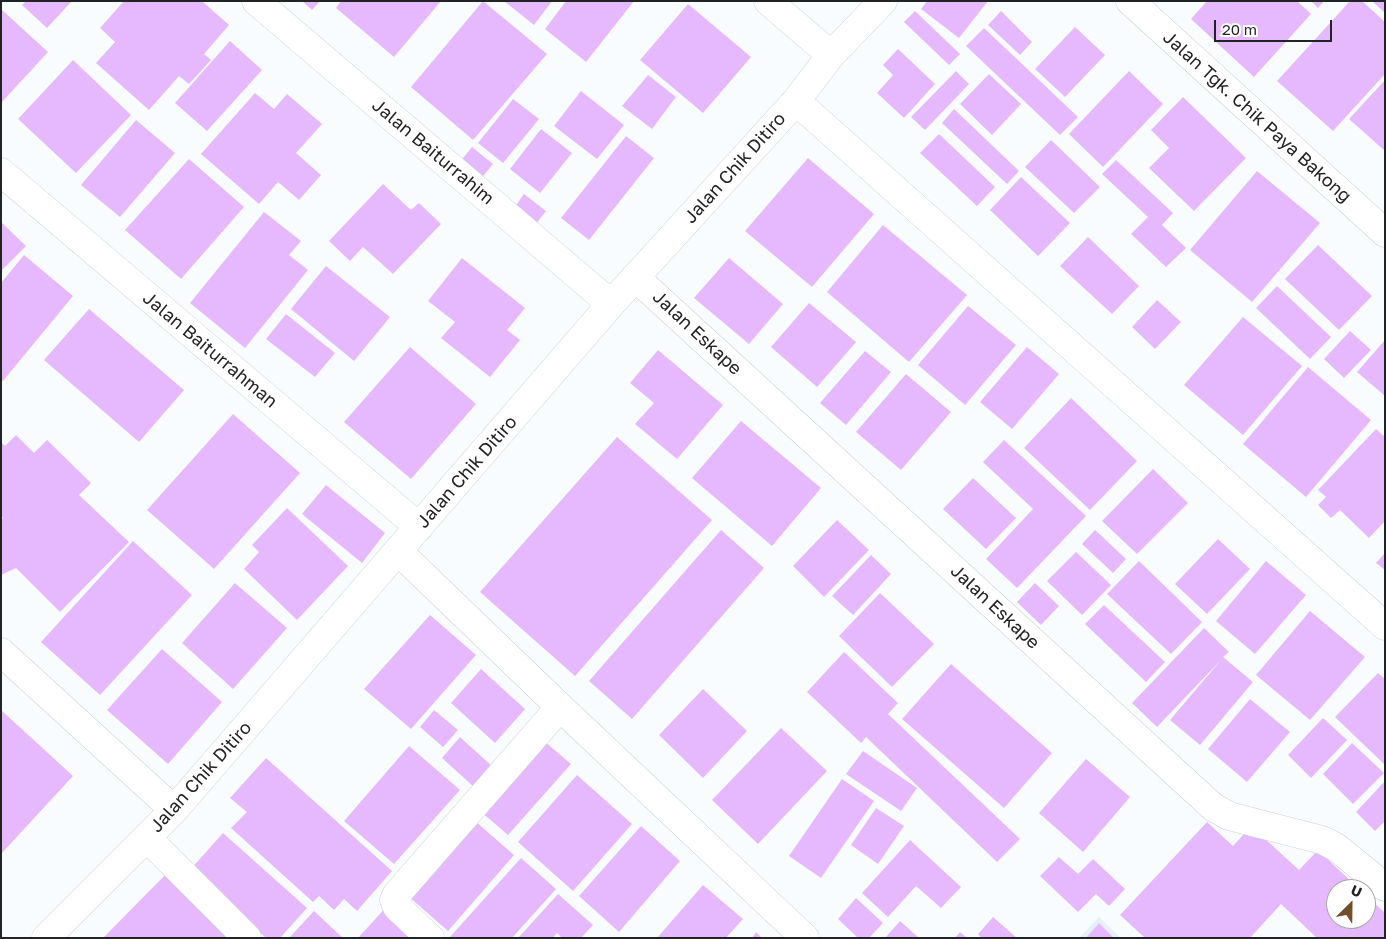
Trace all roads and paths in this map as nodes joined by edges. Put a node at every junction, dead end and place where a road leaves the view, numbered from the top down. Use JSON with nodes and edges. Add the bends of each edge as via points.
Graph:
{"nodes":[{"id":1,"x":256,"y":1,"type":"edge"},
{"id":2,"x":768,"y":1,"type":"edge"},
{"id":3,"x":883,"y":1,"type":"edge"},
{"id":4,"x":1130,"y":1,"type":"edge"},
{"id":5,"x":831,"y":56,"type":"junction"},
{"id":6,"x":796,"y":102,"type":"junction"},
{"id":7,"x":1,"y":172,"type":"edge"},
{"id":8,"x":1385,"y":233,"type":"edge"},
{"id":9,"x":635,"y":277,"type":"junction"},
{"id":10,"x":611,"y":304,"type":"junction"},
{"id":11,"x":419,"y":527,"type":"junction"},
{"id":12,"x":398,"y":551,"type":"junction"},
{"id":13,"x":1385,"y":626,"type":"edge"},
{"id":14,"x":1,"y":652,"type":"edge"},
{"id":15,"x":560,"y":707,"type":"junction"},
{"id":16,"x":174,"y":810,"type":"junction"},
{"id":17,"x":147,"y":838,"type":"junction"},
{"id":18,"x":1385,"y":886,"type":"edge"},
{"id":19,"x":46,"y":938,"type":"edge"},
{"id":20,"x":247,"y":938,"type":"edge"},
{"id":21,"x":430,"y":938,"type":"edge"},
{"id":22,"x":805,"y":938,"type":"edge"}],
"edges":[{"from":1,"to":10,"type":"street","name":"Jalan Baiturrahim"},
{"from":2,"to":5,"type":"street"},
{"from":3,"to":5,"type":"street","name":"Jalan Chik Ditiro"},
{"from":4,"to":8,"type":"street","name":"Jalan Tgk. Chik Paya Bakong"},
{"from":5,"to":6,"type":"street","name":"Jalan Chik Ditiro"},
{"from":6,"to":9,"type":"street","name":"Jalan Chik Ditiro"},
{"from":6,"to":13,"type":"street"},
{"from":7,"to":11,"type":"street","name":"Jalan Baiturrahman"},
{"from":9,"to":10,"type":"street","name":"Jalan Chik Ditiro"},
{"from":9,"to":18,"type":"street","name":"Jalan Eskape","via":[[1213,807],[1229,816],[1322,840],[1336,847]]},
{"from":10,"to":11,"type":"street","name":"Jalan Chik Ditiro"},
{"from":11,"to":12,"type":"street","name":"Jalan Chik Ditiro"},
{"from":12,"to":15,"type":"street"},
{"from":12,"to":16,"type":"street","name":"Jalan Chik Ditiro"},
{"from":14,"to":16,"type":"street"},
{"from":15,"to":21,"type":"street","via":[[397,894],[394,900],[398,907]]},
{"from":15,"to":22,"type":"street"},
{"from":16,"to":17,"type":"street","name":"Jalan Chik Ditiro"},
{"from":17,"to":19,"type":"street","name":"Jalan Chik Ditiro"},
{"from":17,"to":20,"type":"street"}]}
